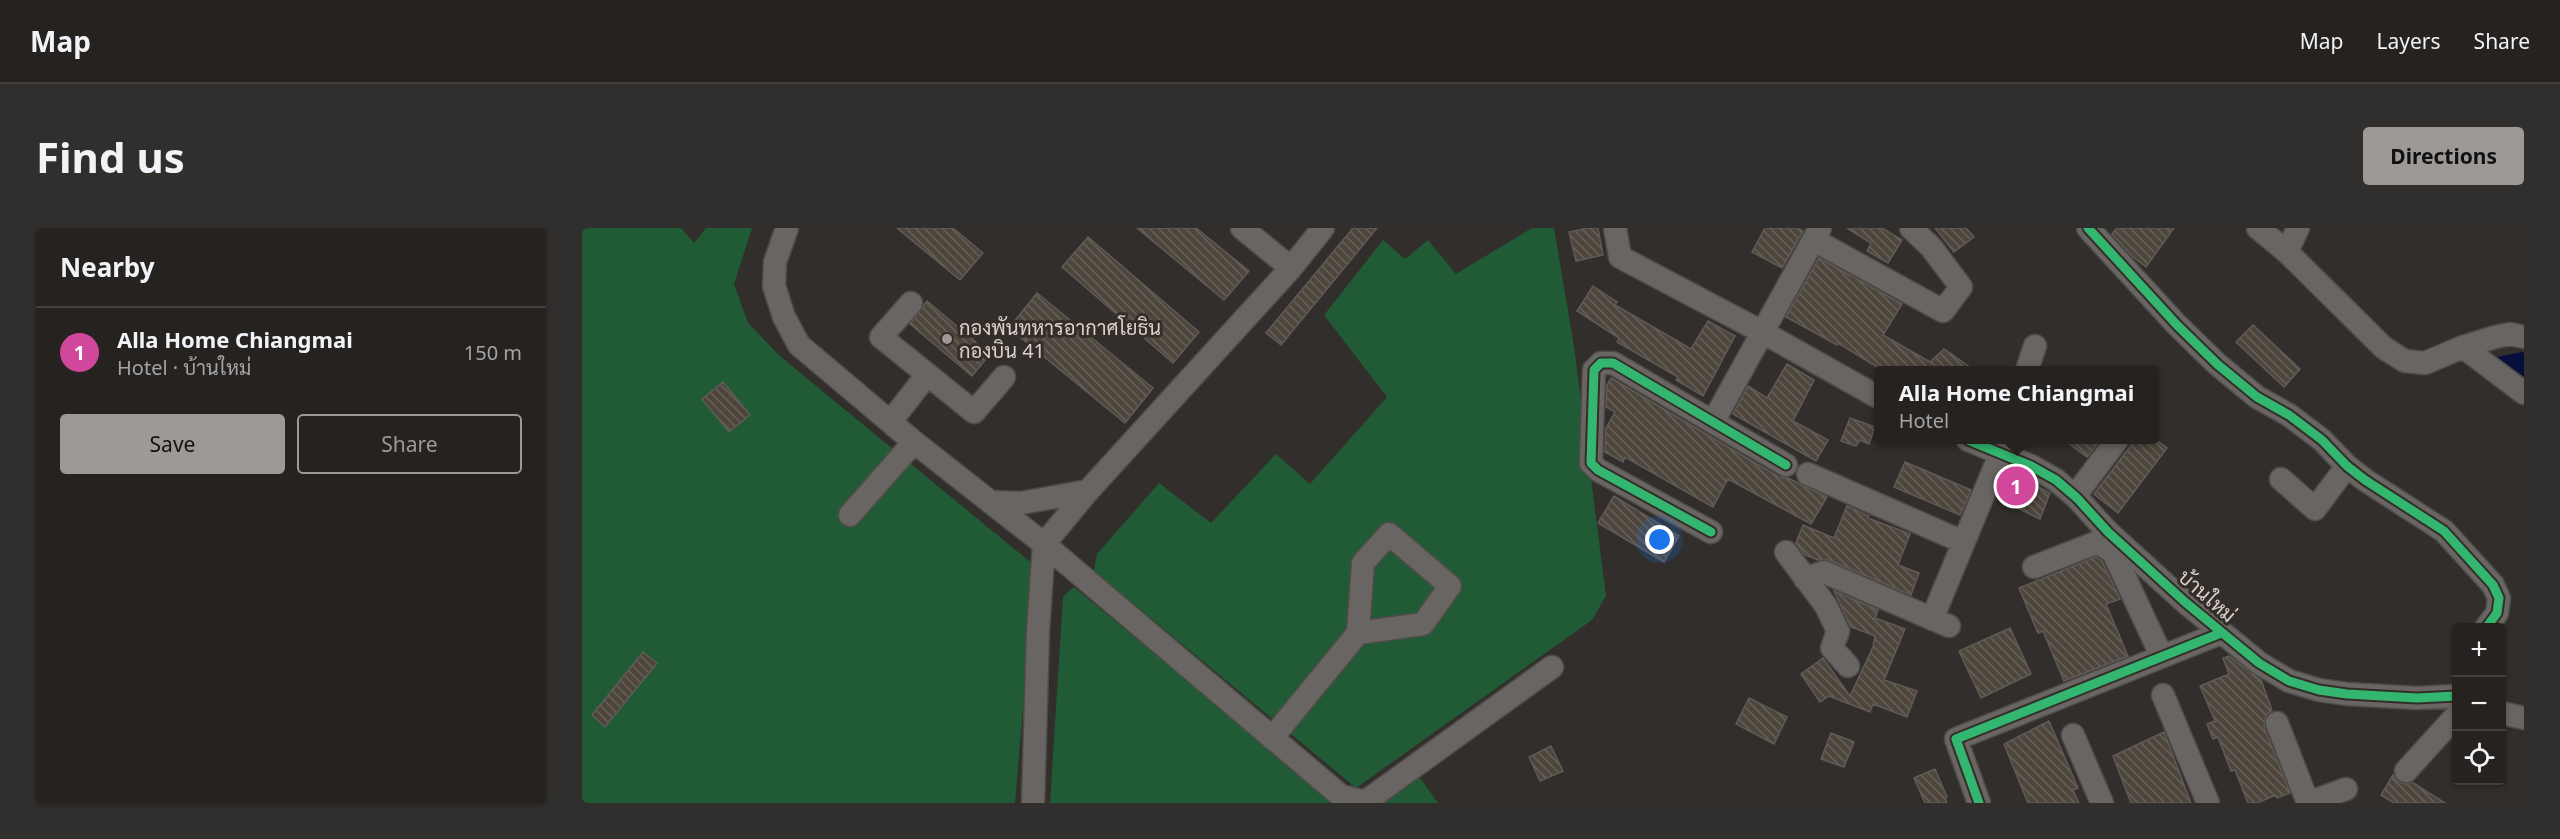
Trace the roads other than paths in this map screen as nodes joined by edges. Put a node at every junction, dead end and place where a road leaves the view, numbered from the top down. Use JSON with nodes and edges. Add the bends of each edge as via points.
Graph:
{"nodes":[{"id":1,"x":787,"y":228,"type":"edge"},
{"id":2,"x":1242,"y":228,"type":"edge"},
{"id":3,"x":1323,"y":228,"type":"edge"},
{"id":4,"x":1615,"y":228,"type":"edge"},
{"id":5,"x":1911,"y":228,"type":"edge"},
{"id":6,"x":2088,"y":228,"type":"edge"},
{"id":7,"x":2258,"y":228,"type":"edge"},
{"id":8,"x":2298,"y":228,"type":"edge"},
{"id":9,"x":1817,"y":234,"type":"edge"},
{"id":10,"x":2288,"y":252,"type":"junction"},
{"id":11,"x":1292,"y":268,"type":"junction"},
{"id":12,"x":911,"y":303,"type":"dead end"},
{"id":13,"x":1764,"y":333,"type":"junction"},
{"id":14,"x":2524,"y":337,"type":"edge"},
{"id":15,"x":2035,"y":346,"type":"dead end"},
{"id":16,"x":2463,"y":346,"type":"junction"},
{"id":17,"x":2028,"y":366,"type":"edge"},
{"id":18,"x":927,"y":375,"type":"junction"},
{"id":19,"x":1004,"y":377,"type":"dead end"},
{"id":20,"x":2524,"y":393,"type":"edge"},
{"id":21,"x":1874,"y":395,"type":"edge"},
{"id":22,"x":891,"y":421,"type":"junction"},
{"id":23,"x":1713,"y":422,"type":"junction"},
{"id":24,"x":914,"y":442,"type":"junction"},
{"id":25,"x":1989,"y":444,"type":"edge"},
{"id":26,"x":2114,"y":444,"type":"edge"},
{"id":27,"x":2004,"y":447,"type":"edge"},
{"id":28,"x":1786,"y":465,"type":"dead end"},
{"id":29,"x":2347,"y":466,"type":"junction"},
{"id":30,"x":1808,"y":474,"type":"dead end"},
{"id":31,"x":2281,"y":478,"type":"dead end"},
{"id":32,"x":1089,"y":491,"type":"junction"},
{"id":33,"x":2075,"y":496,"type":"junction"},
{"id":34,"x":990,"y":502,"type":"junction"},
{"id":35,"x":850,"y":515,"type":"dead end"},
{"id":36,"x":1710,"y":532,"type":"dead end"},
{"id":37,"x":1963,"y":542,"type":"junction"},
{"id":38,"x":1044,"y":544,"type":"junction"},
{"id":39,"x":1786,"y":552,"type":"dead end"},
{"id":40,"x":2034,"y":567,"type":"dead end"},
{"id":41,"x":1806,"y":579,"type":"junction"},
{"id":42,"x":2490,"y":623,"type":"edge"},
{"id":43,"x":1358,"y":633,"type":"junction"},
{"id":44,"x":2221,"y":633,"type":"junction"},
{"id":45,"x":2162,"y":655,"type":"junction"},
{"id":46,"x":1848,"y":666,"type":"dead end"},
{"id":47,"x":1552,"y":667,"type":"dead end"},
{"id":48,"x":2163,"y":695,"type":"dead end"},
{"id":49,"x":2452,"y":696,"type":"edge"},
{"id":50,"x":2506,"y":714,"type":"edge"},
{"id":51,"x":2524,"y":718,"type":"edge"},
{"id":52,"x":2452,"y":721,"type":"edge"},
{"id":53,"x":2277,"y":723,"type":"dead end"},
{"id":54,"x":2073,"y":735,"type":"dead end"},
{"id":55,"x":1272,"y":738,"type":"junction"},
{"id":56,"x":2406,"y":771,"type":"dead end"},
{"id":57,"x":2346,"y":789,"type":"dead end"},
{"id":58,"x":1032,"y":803,"type":"edge"},
{"id":59,"x":1979,"y":803,"type":"edge"},
{"id":60,"x":2102,"y":803,"type":"edge"},
{"id":61,"x":2208,"y":803,"type":"edge"},
{"id":62,"x":2308,"y":803,"type":"edge"}],
"edges":[{"from":1,"to":22,"type":"street","via":[[775,262],[774,286],[799,345]]},
{"from":2,"to":11,"type":"street"},
{"from":3,"to":11,"type":"street"},
{"from":4,"to":13,"type":"street","via":[[1620,257]]},
{"from":5,"to":9,"type":"street","via":[[1961,287],[1943,311]]},
{"from":6,"to":29,"type":"street","via":[[2217,364],[2257,397],[2322,440]]},
{"from":7,"to":10,"type":"street"},
{"from":8,"to":10,"type":"street"},
{"from":9,"to":13,"type":"street"},
{"from":10,"to":16,"type":"street","via":[[2393,356],[2425,363]]},
{"from":11,"to":32,"type":"street"},
{"from":12,"to":18,"type":"street","via":[[881,337]]},
{"from":13,"to":21,"type":"street"},
{"from":13,"to":23,"type":"street"},
{"from":14,"to":16,"type":"street","via":[[2510,334]]},
{"from":15,"to":17,"type":"street"},
{"from":16,"to":20,"type":"street"},
{"from":18,"to":19,"type":"street","via":[[974,412]]},
{"from":18,"to":22,"type":"street"},
{"from":22,"to":24,"type":"street"},
{"from":23,"to":28,"type":"street"},
{"from":23,"to":36,"type":"street","via":[[1613,363],[1601,363],[1594,370],[1591,463]]},
{"from":24,"to":34,"type":"street"},
{"from":24,"to":35,"type":"street"},
{"from":25,"to":27,"type":"street","name":"บ้านใหม่"},
{"from":26,"to":33,"type":"street"},
{"from":27,"to":33,"type":"street","name":"บ้านใหม่"},
{"from":27,"to":37,"type":"street"},
{"from":29,"to":31,"type":"street","via":[[2314,509]]},
{"from":29,"to":42,"type":"street","via":[[2444,531],[2484,574],[2499,598],[2497,613]]},
{"from":30,"to":37,"type":"street"},
{"from":32,"to":34,"type":"street","via":[[1021,502]]},
{"from":32,"to":38,"type":"street"},
{"from":33,"to":44,"type":"street","name":"บ้านใหม่","via":[[2108,532]]},
{"from":34,"to":38,"type":"street"},
{"from":37,"to":41,"type":"street","via":[[1940,623],[1824,572]]},
{"from":38,"to":55,"type":"street"},
{"from":38,"to":58,"type":"street"},
{"from":39,"to":41,"type":"street"},
{"from":40,"to":45,"type":"street","via":[[2098,542],[2113,552]]},
{"from":41,"to":46,"type":"street","via":[[1838,631],[1832,648]]},
{"from":43,"to":43,"type":"street","via":[[1363,563],[1389,534],[1450,586],[1423,624]]},
{"from":43,"to":55,"type":"street"},
{"from":44,"to":45,"type":"street"},
{"from":44,"to":49,"type":"street","name":"บ้านใหม่","via":[[2289,681],[2319,690],[2417,698]]},
{"from":45,"to":59,"type":"street","via":[[1956,739]]},
{"from":47,"to":55,"type":"street","via":[[1365,802],[1341,796]]},
{"from":48,"to":61,"type":"street"},
{"from":50,"to":51,"type":"street"},
{"from":52,"to":56,"type":"street"},
{"from":53,"to":62,"type":"street"},
{"from":54,"to":60,"type":"street"},
{"from":57,"to":62,"type":"street"}]}
